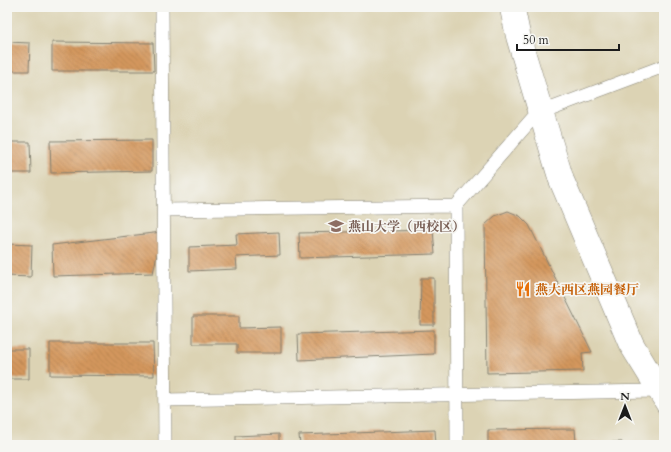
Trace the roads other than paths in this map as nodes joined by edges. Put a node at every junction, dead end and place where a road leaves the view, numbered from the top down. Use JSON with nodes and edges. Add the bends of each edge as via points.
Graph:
{"nodes":[{"id":1,"x":162,"y":7,"type":"edge"},
{"id":2,"x":506,"y":7,"type":"edge"},
{"id":3,"x":518,"y":7,"type":"edge"},
{"id":4,"x":664,"y":66,"type":"edge"},
{"id":5,"x":542,"y":110,"type":"junction"},
{"id":6,"x":456,"y":206,"type":"junction"},
{"id":7,"x":164,"y":210,"type":"junction"},
{"id":8,"x":660,"y":388,"type":"edge"},
{"id":9,"x":457,"y":394,"type":"junction"},
{"id":10,"x":165,"y":400,"type":"junction"},
{"id":11,"x":664,"y":408,"type":"edge"},
{"id":12,"x":165,"y":445,"type":"edge"},
{"id":13,"x":457,"y":445,"type":"edge"}],
"edges":[{"from":1,"to":7,"type":"street"},
{"from":2,"to":5,"type":"street","via":[[513,39]]},
{"from":3,"to":5,"type":"street"},
{"from":4,"to":5,"type":"street"},
{"from":5,"to":6,"type":"street"},
{"from":5,"to":8,"type":"street","via":[[570,185],[637,342]]},
{"from":6,"to":7,"type":"street"},
{"from":6,"to":9,"type":"street"},
{"from":7,"to":10,"type":"street"},
{"from":8,"to":9,"type":"street"},
{"from":8,"to":11,"type":"street"},
{"from":9,"to":10,"type":"street"},
{"from":9,"to":13,"type":"street"},
{"from":10,"to":12,"type":"street"}]}
